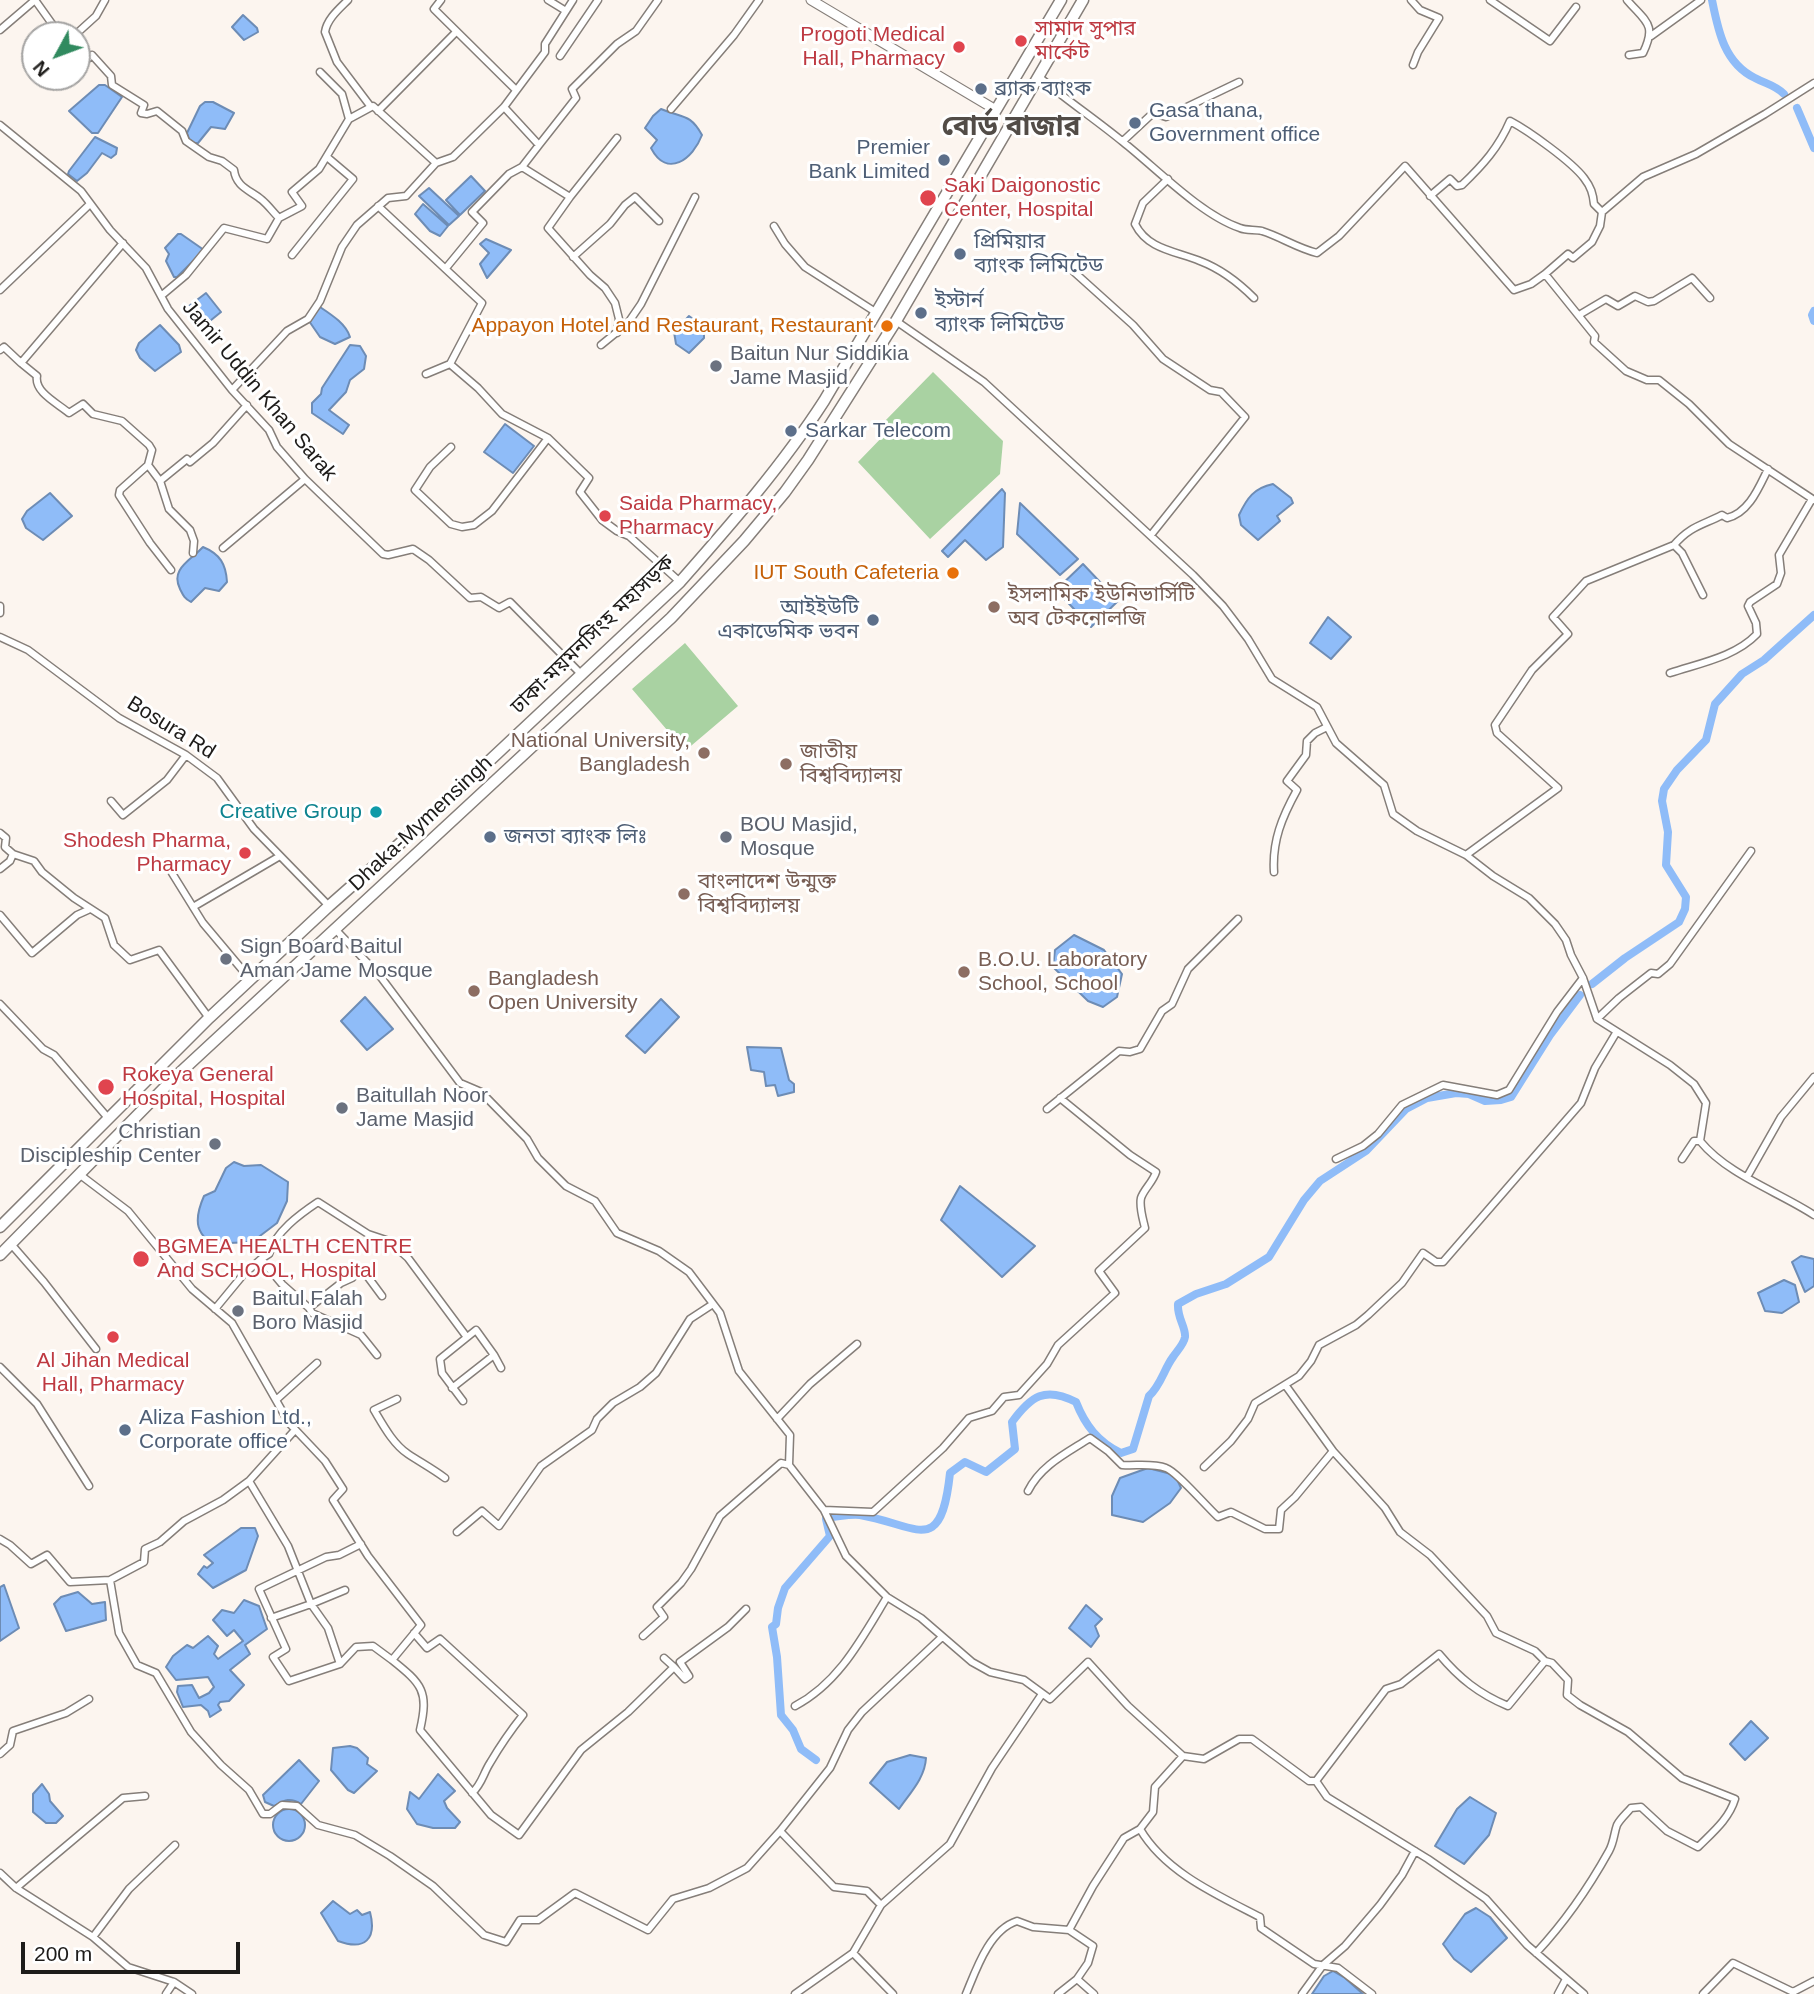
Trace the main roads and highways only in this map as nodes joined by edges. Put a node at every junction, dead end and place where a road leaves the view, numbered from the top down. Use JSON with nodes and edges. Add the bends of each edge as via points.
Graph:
{"nodes":[{"id":1,"x":811,"y":0,"type":"edge"},
{"id":2,"x":1061,"y":0,"type":"edge"},
{"id":3,"x":1083,"y":0,"type":"edge"},
{"id":4,"x":996,"y":110,"type":"junction"},
{"id":5,"x":0,"y":1227,"type":"edge"},
{"id":6,"x":0,"y":1255,"type":"edge"}],
"edges":[{"from":1,"to":4,"type":"main road"},
{"from":2,"to":4,"type":"highway","name":"ঢাকা-ময়মনসিংহ মহাসড়ক"},
{"from":3,"to":6,"type":"highway","name":"Dhaka-Mymensingh","via":[[896,321],[808,460],[744,541],[671,618],[171,1081]]},
{"from":4,"to":5,"type":"highway","name":"ঢাকা-ময়মনসিংহ মহাসড়ক","via":[[801,437],[680,582],[250,979]]}]}
